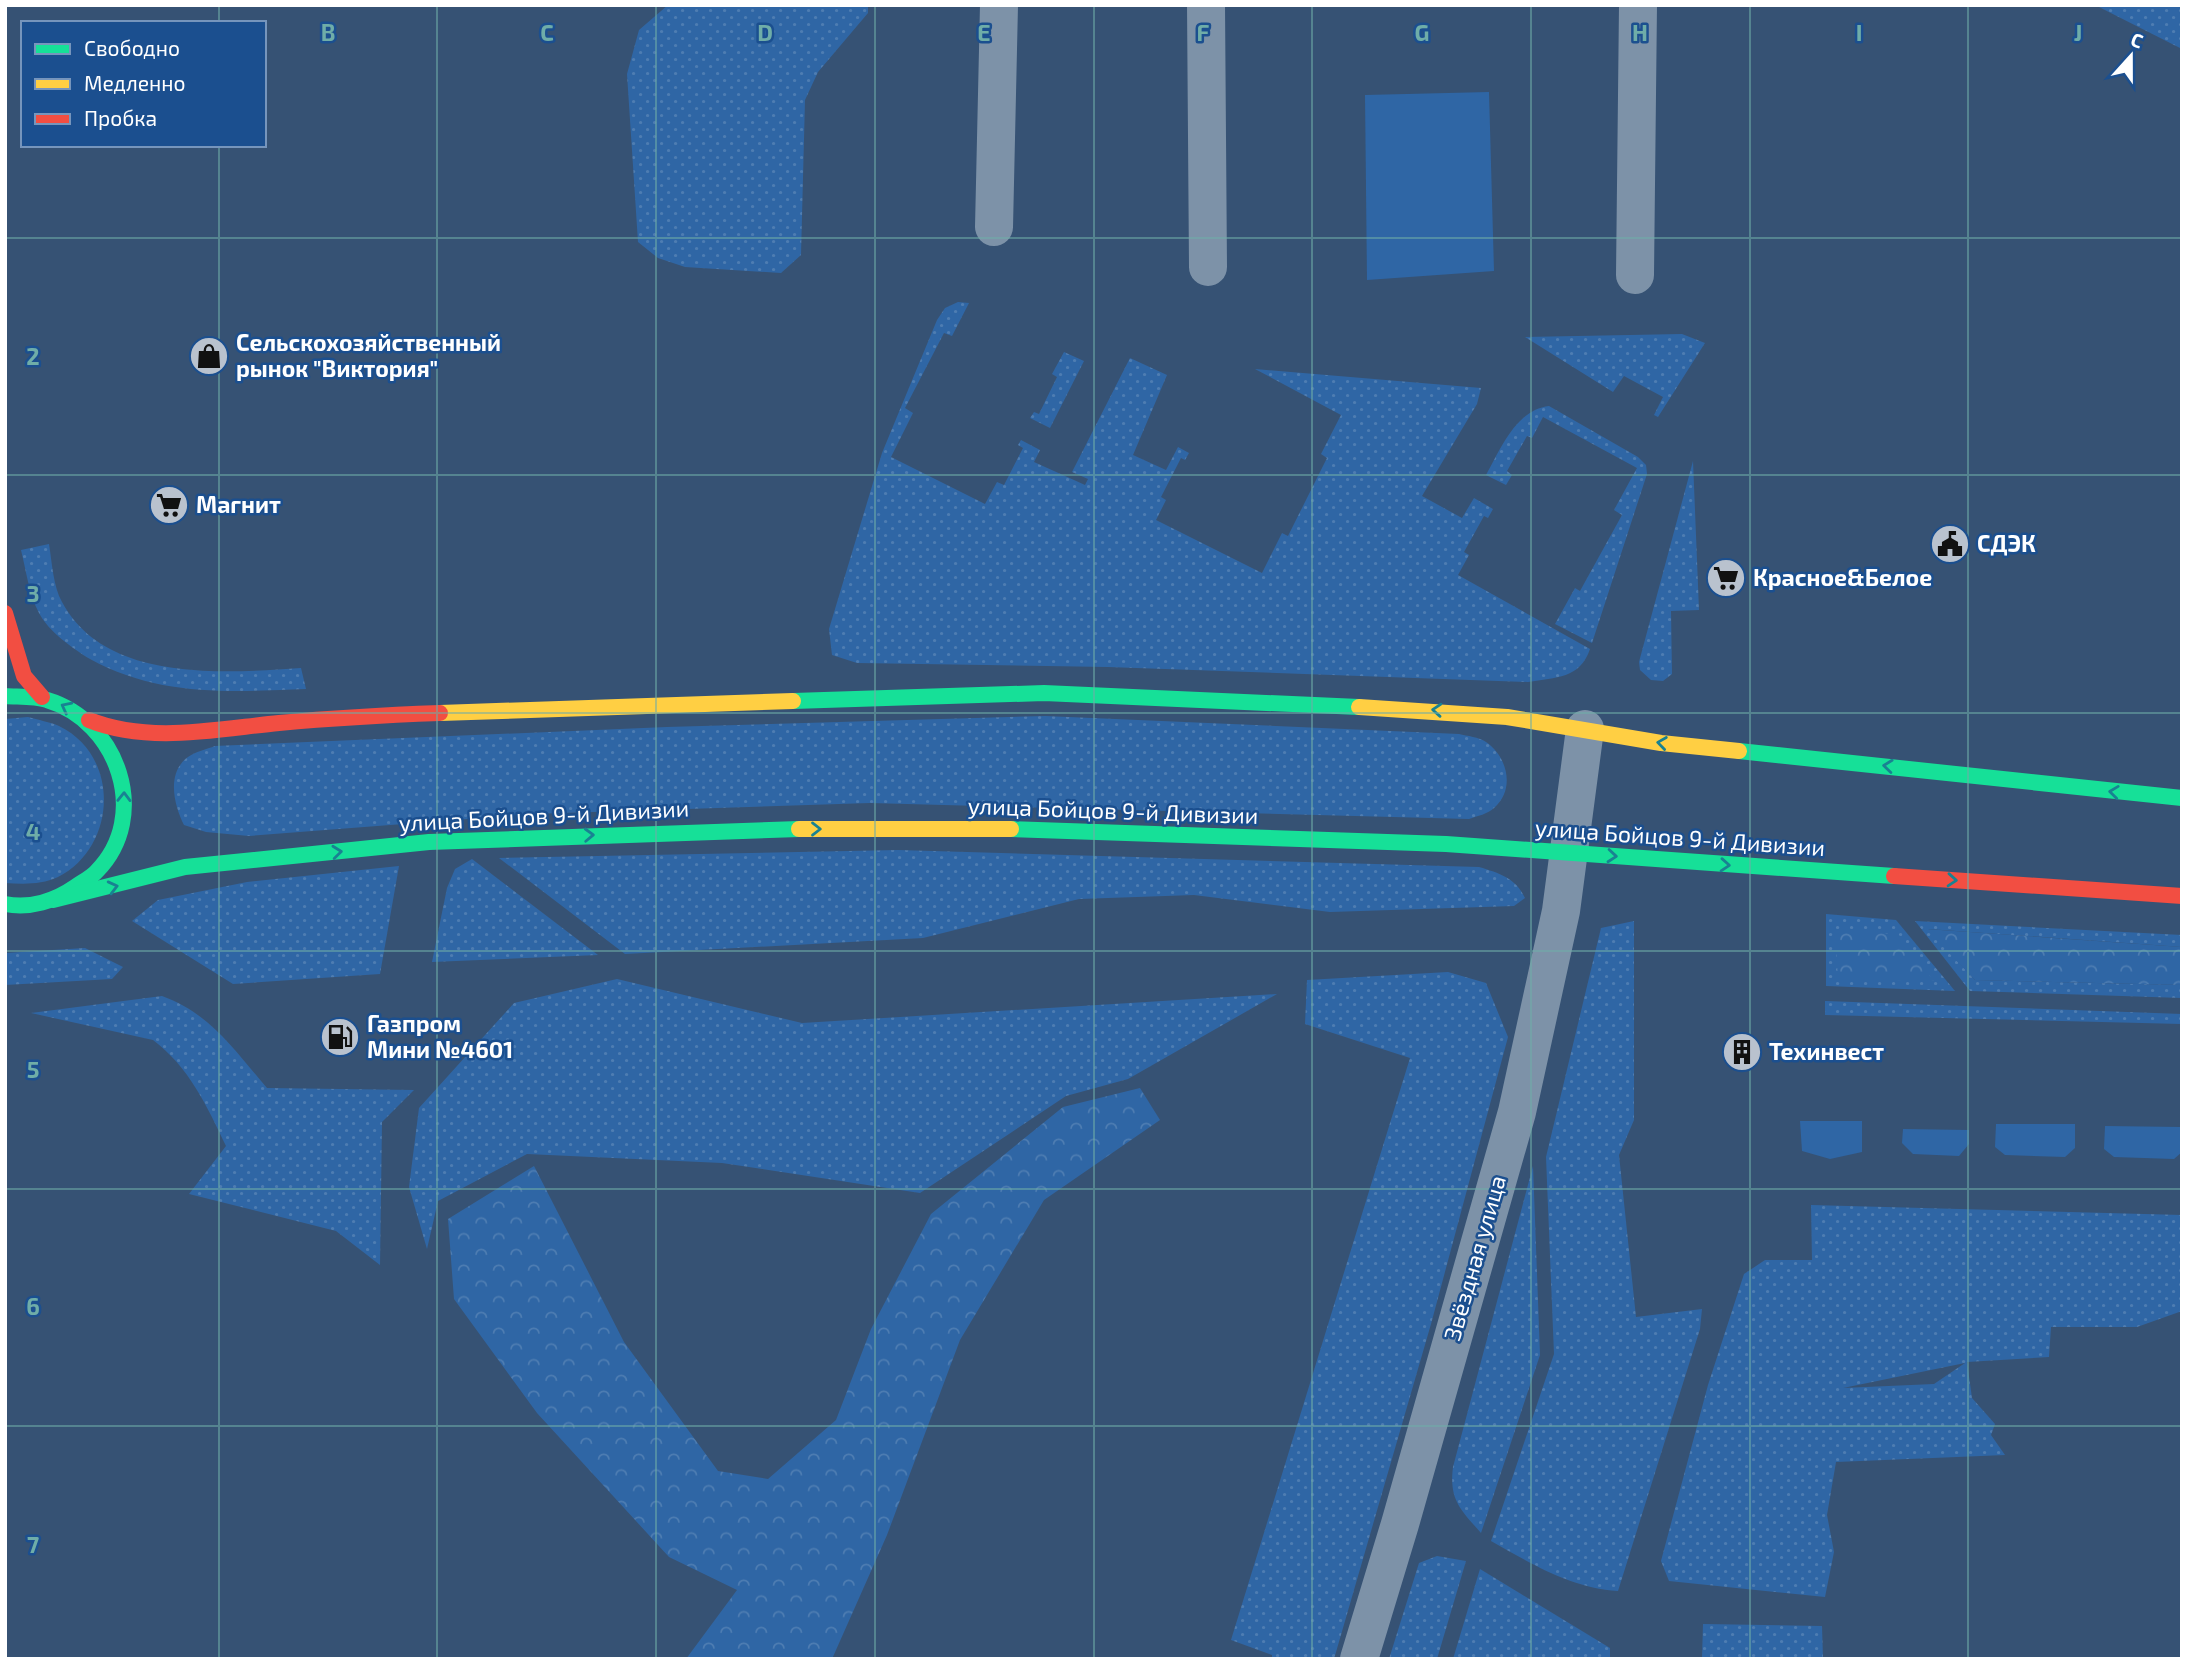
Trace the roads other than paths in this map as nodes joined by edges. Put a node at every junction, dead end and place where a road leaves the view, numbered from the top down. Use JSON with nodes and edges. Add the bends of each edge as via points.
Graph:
{"nodes":[{"id":1,"x":999,"y":5,"type":"edge"},
{"id":2,"x":1206,"y":5,"type":"edge"},
{"id":3,"x":1639,"y":5,"type":"edge"},
{"id":4,"x":994,"y":227,"type":"dead end"},
{"id":5,"x":1208,"y":267,"type":"dead end"},
{"id":6,"x":1635,"y":275,"type":"dead end"},
{"id":7,"x":5,"y":613,"type":"edge"},
{"id":8,"x":5,"y":696,"type":"edge"},
{"id":9,"x":42,"y":697,"type":"junction"},
{"id":10,"x":89,"y":720,"type":"junction"},
{"id":11,"x":1585,"y":729,"type":"junction"},
{"id":12,"x":2182,"y":798,"type":"edge"},
{"id":13,"x":1568,"y":852,"type":"junction"},
{"id":14,"x":2182,"y":895,"type":"edge"},
{"id":15,"x":47,"y":902,"type":"junction"},
{"id":16,"x":7,"y":905,"type":"edge"},
{"id":17,"x":1359,"y":1659,"type":"edge"}],
"edges":[{"from":1,"to":4,"type":"street"},
{"from":2,"to":5,"type":"street"},
{"from":3,"to":6,"type":"street"},
{"from":7,"to":9,"type":"main road","via":[[24,676]]},
{"from":8,"to":9,"type":"main road"},
{"from":10,"to":9,"type":"main road","one_way":true},
{"from":11,"to":10,"type":"main road","one_way":true,"via":[[1440,710],[1044,693],[361,716],[153,734],[112,729]]},
{"from":15,"to":10,"type":"main road","one_way":true,"via":[[94,874],[120,835],[126,800],[121,768],[104,736]]},
{"from":12,"to":11,"type":"main road","one_way":true,"via":[[1661,743]]},
{"from":11,"to":13,"type":"street","name":"Звёздная улица"},
{"from":13,"to":14,"type":"main road","name":"улица Бойцов 9-й Дивизии","one_way":true},
{"from":15,"to":13,"type":"main road","name":"улица Бойцов 9-й Дивизии","one_way":true,"via":[[185,867],[429,842],[754,829],[1038,830]]},
{"from":13,"to":17,"type":"street","name":"Звёздная улица","via":[[1561,911],[1517,1112]]},
{"from":15,"to":16,"type":"main road"}]}
